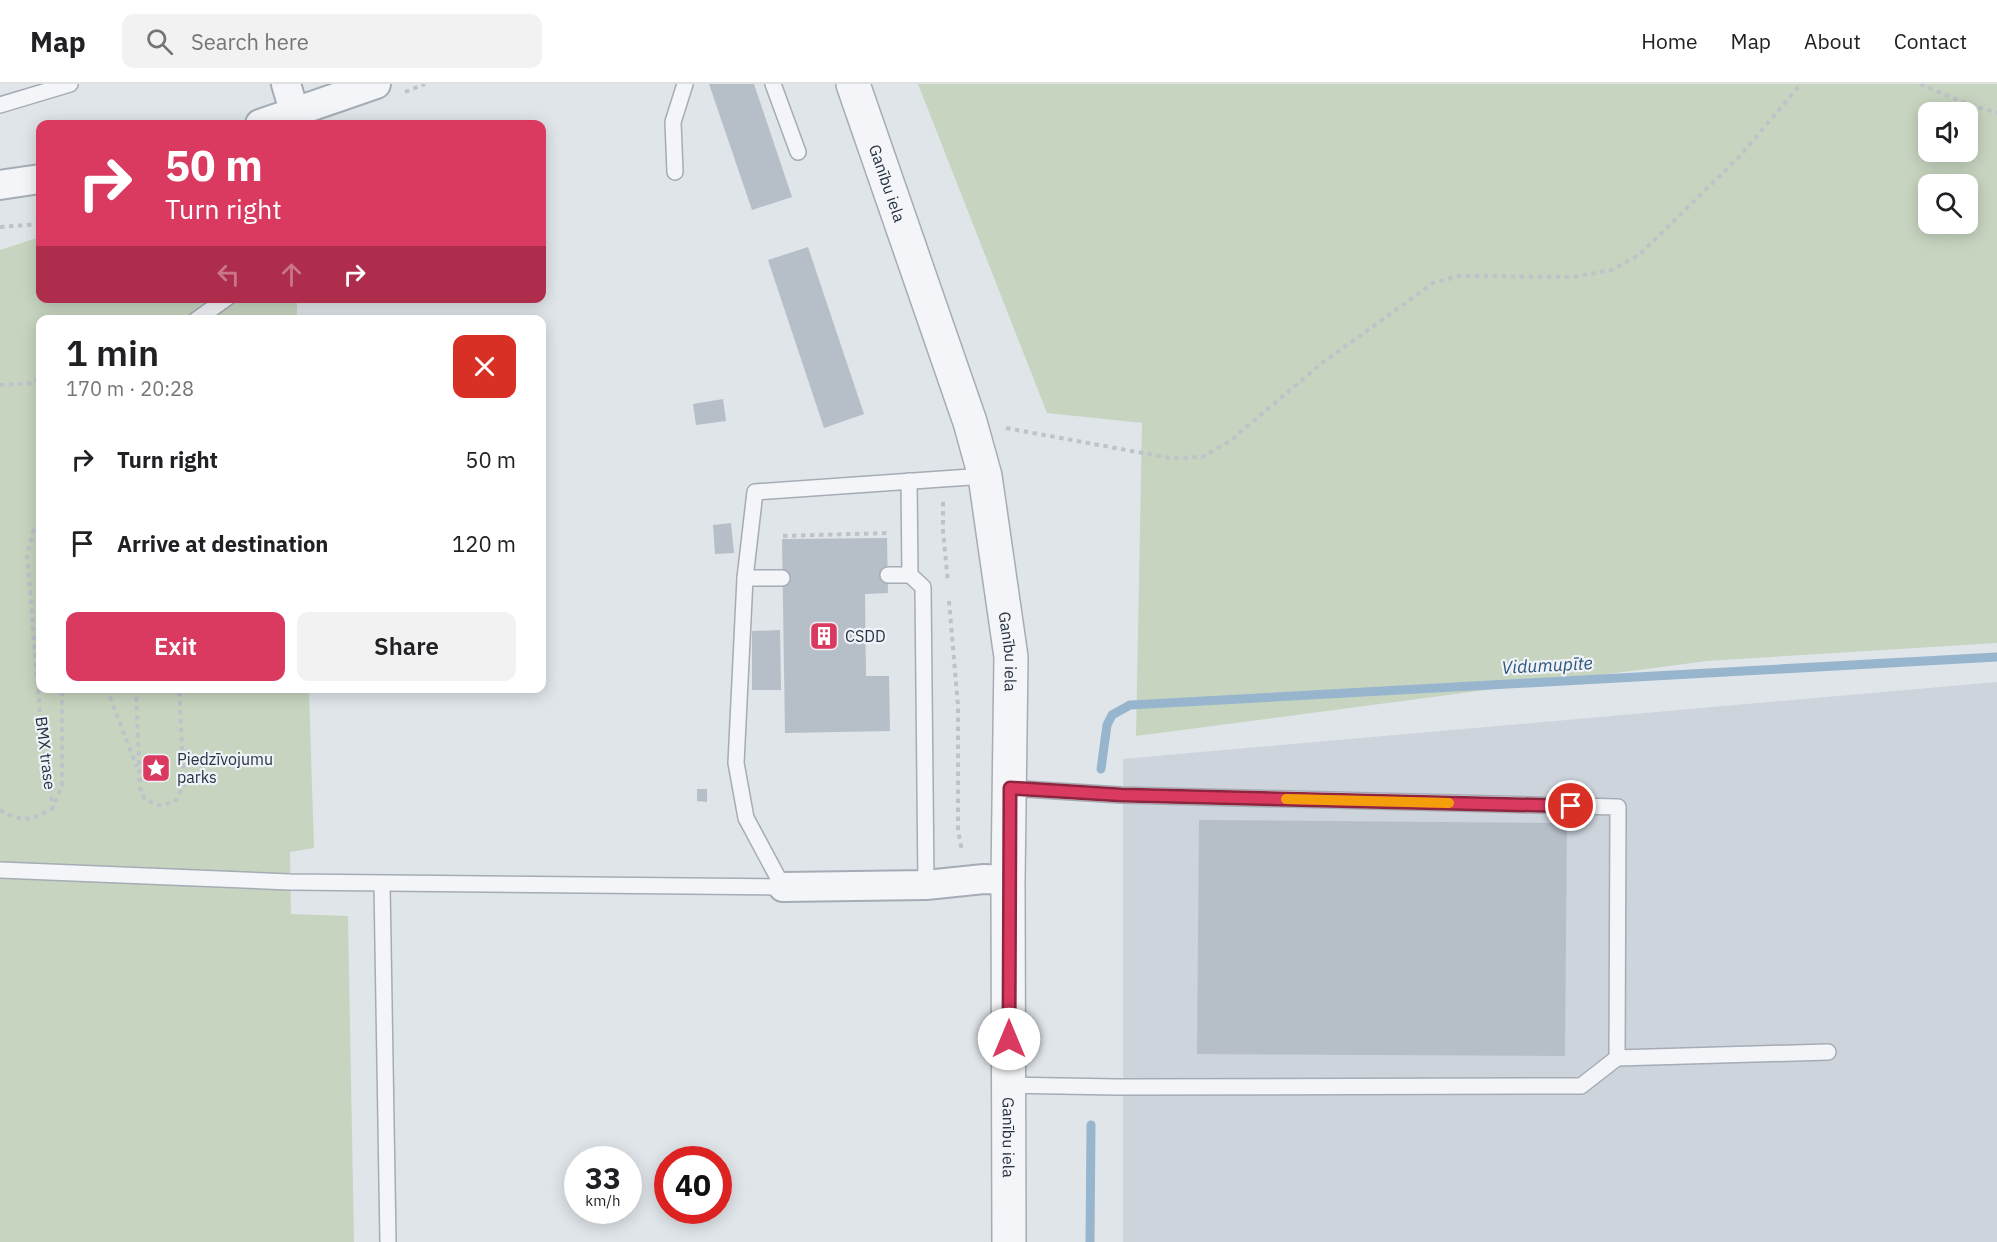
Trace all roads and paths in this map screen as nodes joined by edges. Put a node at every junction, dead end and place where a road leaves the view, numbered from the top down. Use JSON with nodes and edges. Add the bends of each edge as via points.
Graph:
{"nodes":[{"id":1,"x":70,"y":84,"type":"edge"},
{"id":2,"x":286,"y":84,"type":"edge"},
{"id":3,"x":376,"y":84,"type":"edge"},
{"id":4,"x":685,"y":84,"type":"edge"},
{"id":5,"x":773,"y":84,"type":"edge"},
{"id":6,"x":853,"y":84,"type":"edge"},
{"id":7,"x":1801,"y":84,"type":"edge"},
{"id":8,"x":1920,"y":84,"type":"edge"},
{"id":9,"x":0,"y":105,"type":"edge"},
{"id":10,"x":1997,"y":113,"type":"edge"},
{"id":11,"x":296,"y":119,"type":"edge"},
{"id":12,"x":798,"y":152,"type":"dead end"},
{"id":13,"x":675,"y":172,"type":"dead end"},
{"id":14,"x":36,"y":180,"type":"edge"},
{"id":15,"x":0,"y":185,"type":"edge"},
{"id":16,"x":36,"y":224,"type":"edge"},
{"id":17,"x":0,"y":227,"type":"edge"},
{"id":18,"x":220,"y":303,"type":"edge"},
{"id":19,"x":203,"y":315,"type":"edge"},
{"id":20,"x":36,"y":381,"type":"edge"},
{"id":21,"x":0,"y":385,"type":"edge"},
{"id":22,"x":970,"y":422,"type":"junction"},
{"id":23,"x":985,"y":476,"type":"junction"},
{"id":24,"x":943,"y":479,"type":"junction"},
{"id":25,"x":909,"y":481,"type":"junction"},
{"id":26,"x":36,"y":527,"type":"edge"},
{"id":27,"x":896,"y":533,"type":"dead end"},
{"id":28,"x":783,"y":536,"type":"dead end"},
{"id":29,"x":888,"y":575,"type":"dead end"},
{"id":30,"x":910,"y":575,"type":"junction"},
{"id":31,"x":745,"y":578,"type":"junction"},
{"id":32,"x":782,"y":578,"type":"dead end"},
{"id":33,"x":948,"y":588,"type":"dead end"},
{"id":34,"x":949,"y":599,"type":"dead end"},
{"id":35,"x":36,"y":665,"type":"edge"},
{"id":36,"x":38,"y":693,"type":"edge"},
{"id":37,"x":62,"y":693,"type":"edge"},
{"id":38,"x":109,"y":693,"type":"edge"},
{"id":39,"x":136,"y":693,"type":"edge"},
{"id":40,"x":179,"y":693,"type":"edge"},
{"id":41,"x":138,"y":770,"type":"junction"},
{"id":42,"x":1010,"y":788,"type":"junction"},
{"id":43,"x":53,"y":808,"type":"junction"},
{"id":44,"x":0,"y":810,"type":"edge"},
{"id":45,"x":0,"y":870,"type":"edge"},
{"id":46,"x":996,"y":880,"type":"junction"},
{"id":47,"x":382,"y":884,"type":"junction"},
{"id":48,"x":926,"y":885,"type":"junction"},
{"id":49,"x":783,"y":887,"type":"junction"},
{"id":50,"x":1828,"y":1052,"type":"dead end"},
{"id":51,"x":1617,"y":1058,"type":"junction"},
{"id":52,"x":1009,"y":1085,"type":"junction"},
{"id":53,"x":388,"y":1242,"type":"edge"},
{"id":54,"x":1009,"y":1242,"type":"edge"}],
"edges":[{"from":1,"to":9,"type":"lane"},
{"from":2,"to":11,"type":"street"},
{"from":3,"to":11,"type":"street"},
{"from":4,"to":13,"type":"lane","via":[[673,122]]},
{"from":5,"to":12,"type":"lane"},
{"from":6,"to":22,"type":"street","name":"Ganību iela"},
{"from":7,"to":22,"type":"path","via":[[1739,157],[1639,255],[1611,270],[1575,277],[1459,276],[1433,283],[1322,363],[1230,441],[1202,457],[1170,458]]},
{"from":8,"to":10,"type":"path"},
{"from":14,"to":15,"type":"street"},
{"from":16,"to":17,"type":"path"},
{"from":18,"to":19,"type":"lane"},
{"from":20,"to":21,"type":"path"},
{"from":22,"to":23,"type":"street","name":"Ganību iela"},
{"from":23,"to":24,"type":"lane"},
{"from":23,"to":42,"type":"street","name":"Ganību iela","via":[[1011,657]]},
{"from":24,"to":25,"type":"lane"},
{"from":24,"to":33,"type":"path"},
{"from":25,"to":30,"type":"lane"},
{"from":25,"to":31,"type":"lane","via":[[755,492]]},
{"from":26,"to":35,"type":"path","name":"BMX trase","via":[[27,555]]},
{"from":27,"to":28,"type":"path"},
{"from":29,"to":30,"type":"lane"},
{"from":30,"to":48,"type":"lane","via":[[922,587]]},
{"from":31,"to":32,"type":"lane"},
{"from":31,"to":49,"type":"lane","via":[[736,763],[746,818]]},
{"from":34,"to":46,"type":"path","via":[[958,706],[958,830],[964,857]]},
{"from":36,"to":43,"type":"path","name":"BMX trase"},
{"from":37,"to":43,"type":"path","name":"BMX trase","via":[[62,785]]},
{"from":38,"to":41,"type":"path"},
{"from":39,"to":41,"type":"path"},
{"from":40,"to":41,"type":"path","via":[[184,785],[176,800],[162,806],[145,800]]},
{"from":42,"to":46,"type":"street","name":"Ganību iela"},
{"from":42,"to":51,"type":"lane","via":[[1121,795],[1618,807]]},
{"from":43,"to":44,"type":"path","name":"BMX trase","via":[[32,819],[20,819]]},
{"from":45,"to":47,"type":"lane"},
{"from":46,"to":48,"type":"street"},
{"from":46,"to":52,"type":"street","name":"Ganību iela"},
{"from":47,"to":49,"type":"lane"},
{"from":47,"to":53,"type":"lane"},
{"from":48,"to":49,"type":"street"},
{"from":50,"to":51,"type":"lane"},
{"from":51,"to":52,"type":"lane","via":[[1581,1086]]},
{"from":52,"to":54,"type":"street","name":"Ganību iela"}]}
